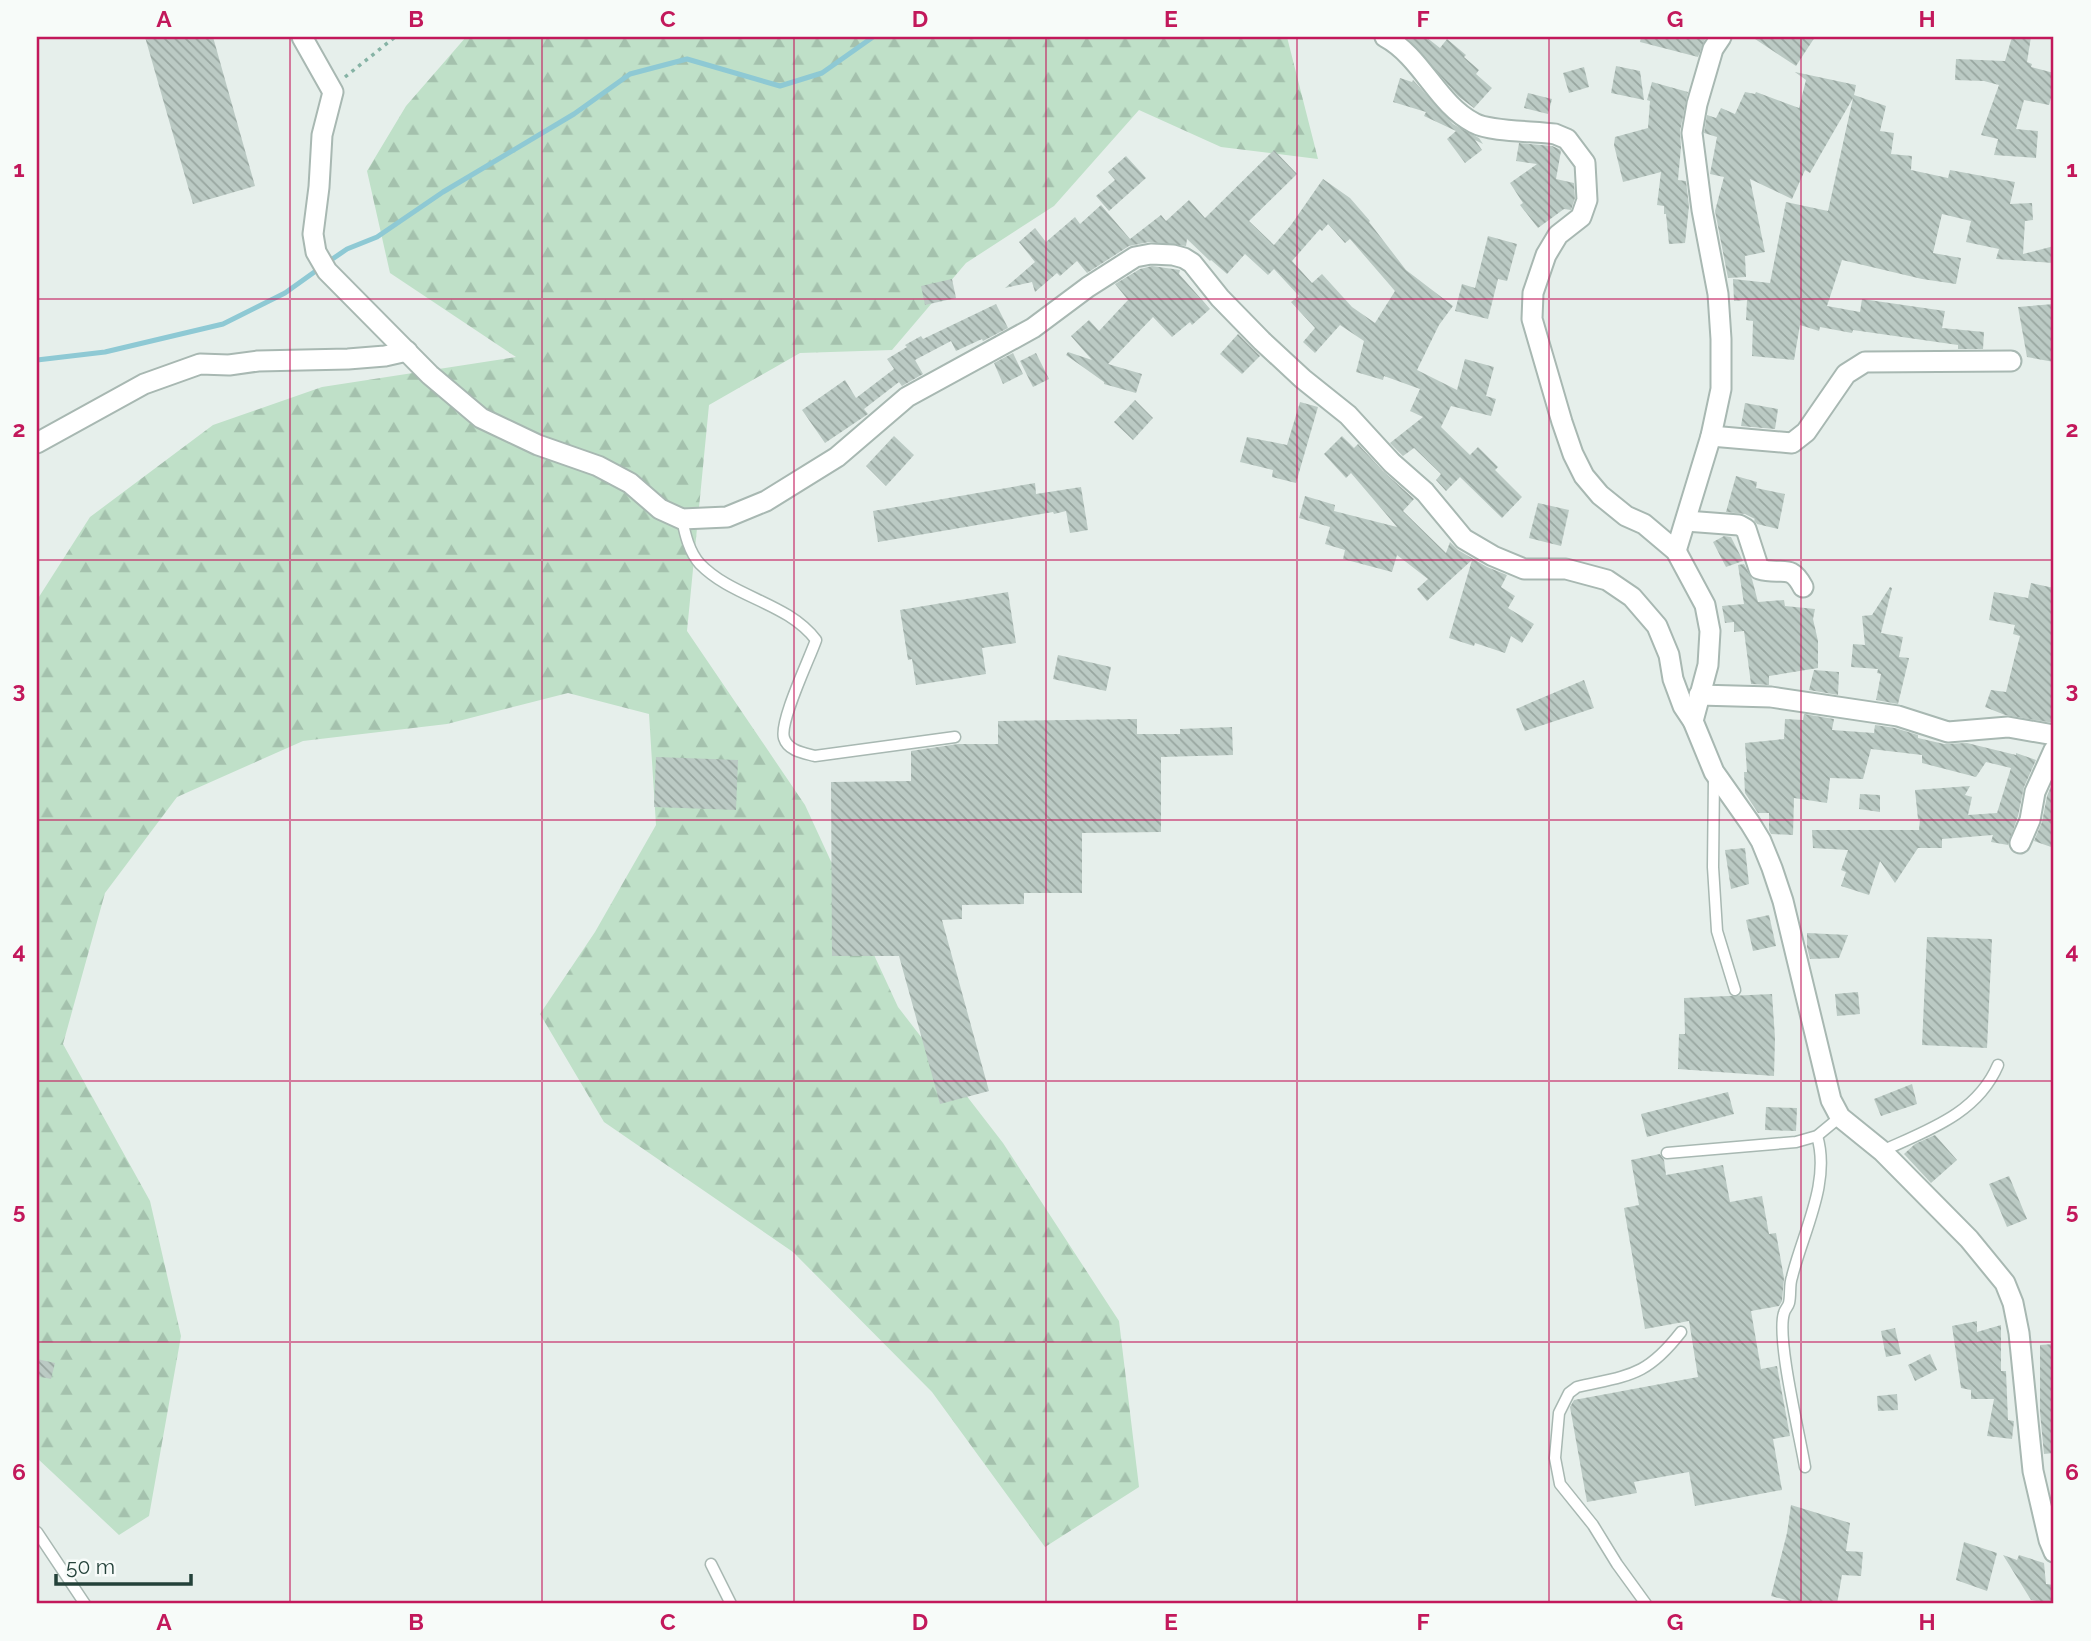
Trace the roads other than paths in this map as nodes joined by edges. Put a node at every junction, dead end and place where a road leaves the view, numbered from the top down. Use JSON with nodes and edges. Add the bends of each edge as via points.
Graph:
{"nodes":[{"id":1,"x":302,"y":37,"type":"edge"},
{"id":2,"x":1385,"y":37,"type":"edge"},
{"id":3,"x":1721,"y":37,"type":"edge"},
{"id":4,"x":407,"y":351,"type":"junction"},
{"id":5,"x":2011,"y":361,"type":"dead end"},
{"id":6,"x":1711,"y":436,"type":"junction"},
{"id":7,"x":37,"y":443,"type":"edge"},
{"id":8,"x":682,"y":519,"type":"junction"},
{"id":9,"x":1686,"y":521,"type":"junction"},
{"id":10,"x":1676,"y":551,"type":"junction"},
{"id":11,"x":1803,"y":587,"type":"dead end"},
{"id":12,"x":1699,"y":695,"type":"junction"},
{"id":13,"x":1693,"y":721,"type":"junction"},
{"id":14,"x":2054,"y":735,"type":"edge"},
{"id":15,"x":955,"y":737,"type":"dead end"},
{"id":16,"x":2054,"y":750,"type":"edge"},
{"id":17,"x":1714,"y":772,"type":"junction"},
{"id":18,"x":2020,"y":843,"type":"dead end"},
{"id":19,"x":1735,"y":990,"type":"dead end"},
{"id":20,"x":1998,"y":1065,"type":"dead end"},
{"id":21,"x":1840,"y":1117,"type":"junction"},
{"id":22,"x":1817,"y":1136,"type":"junction"},
{"id":23,"x":1882,"y":1151,"type":"junction"},
{"id":24,"x":1667,"y":1153,"type":"dead end"},
{"id":25,"x":1681,"y":1332,"type":"dead end"},
{"id":26,"x":1805,"y":1466,"type":"dead end"},
{"id":27,"x":37,"y":1532,"type":"edge"},
{"id":28,"x":2054,"y":1552,"type":"edge"},
{"id":29,"x":711,"y":1564,"type":"dead end"},
{"id":30,"x":85,"y":1604,"type":"edge"},
{"id":31,"x":731,"y":1604,"type":"edge"},
{"id":32,"x":1646,"y":1604,"type":"edge"}],
"edges":[{"from":1,"to":4,"type":"street","via":[[333,92],[322,135],[313,234],[316,251],[344,290]]},
{"from":2,"to":10,"type":"street","via":[[1476,125],[1555,134],[1567,139],[1585,163],[1587,200],[1581,217],[1558,235],[1546,255],[1533,293],[1532,318],[1562,422],[1584,476],[1600,495]]},
{"from":3,"to":6,"type":"street","via":[[1713,49],[1692,133],[1721,339],[1721,389]]},
{"from":4,"to":7,"type":"street","via":[[348,359],[200,364],[145,384]]},
{"from":4,"to":8,"type":"street","via":[[481,418],[598,466]]},
{"from":5,"to":6,"type":"street","via":[[1866,362],[1846,374],[1807,432],[1793,443]]},
{"from":6,"to":9,"type":"street"},
{"from":8,"to":13,"type":"street","via":[[727,517],[766,501],[837,457],[907,397],[1033,328],[1135,257],[1173,255],[1192,263],[1262,341],[1348,415],[1425,492],[1464,539],[1524,569],[1566,569],[1607,580],[1632,597],[1657,626],[1683,706]]},
{"from":8,"to":15,"type":"lane","via":[[698,562],[721,582],[805,626],[816,640],[784,718],[784,738],[793,750],[815,756]]},
{"from":9,"to":10,"type":"street"},
{"from":9,"to":11,"type":"street","via":[[1739,525],[1746,529],[1759,569],[1793,572]]},
{"from":10,"to":12,"type":"street","via":[[1709,618],[1708,665]]},
{"from":12,"to":13,"type":"street"},
{"from":12,"to":14,"type":"street","via":[[1771,697],[1898,716],[1948,732],[2008,727]]},
{"from":13,"to":17,"type":"street"},
{"from":16,"to":18,"type":"street"},
{"from":17,"to":19,"type":"lane","via":[[1717,931]]},
{"from":17,"to":21,"type":"street","via":[[1761,841],[1772,868],[1827,1091]]},
{"from":20,"to":23,"type":"lane","via":[[1981,1094],[1951,1120]]},
{"from":21,"to":22,"type":"lane"},
{"from":21,"to":23,"type":"street"},
{"from":22,"to":24,"type":"lane","via":[[1796,1142]]},
{"from":22,"to":26,"type":"lane","via":[[1821,1168],[1791,1279],[1783,1339]]},
{"from":23,"to":28,"type":"street","via":[[1969,1239],[2005,1283],[2019,1334],[2032,1463]]},
{"from":25,"to":32,"type":"lane","via":[[1665,1352],[1637,1373],[1577,1387],[1559,1413],[1555,1458],[1560,1484],[1594,1525]]},
{"from":27,"to":30,"type":"lane"},
{"from":29,"to":31,"type":"lane"}]}
